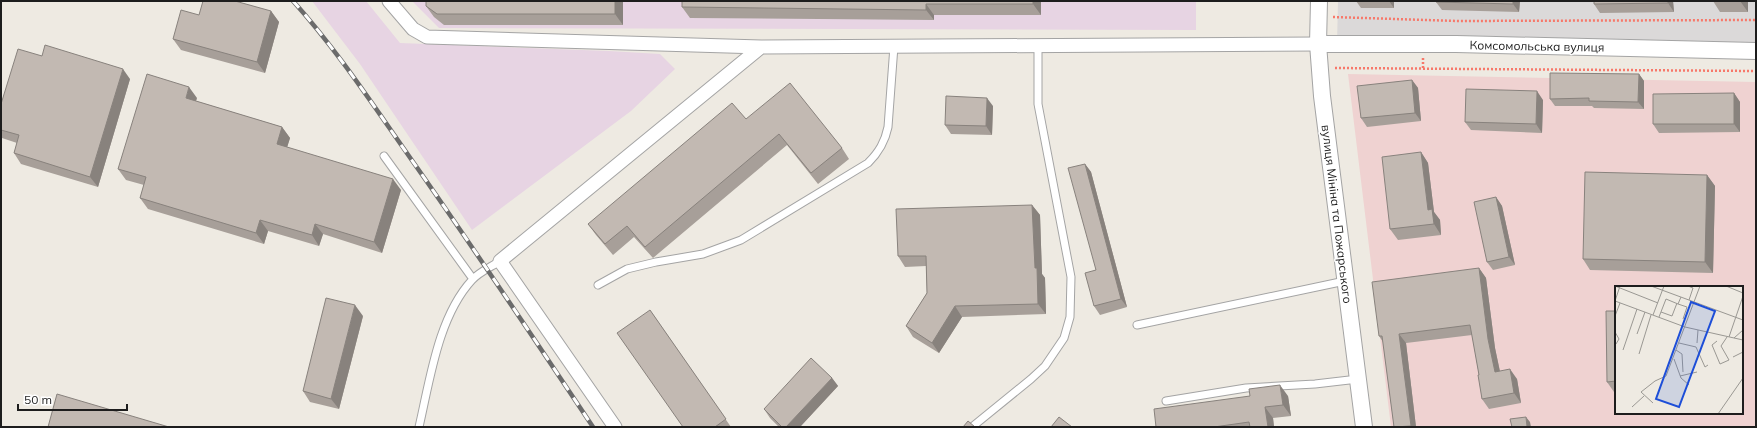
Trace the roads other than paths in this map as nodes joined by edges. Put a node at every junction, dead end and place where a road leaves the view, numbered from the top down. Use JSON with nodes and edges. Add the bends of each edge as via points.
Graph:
{"nodes":[{"id":1,"x":389,"y":1,"type":"edge"},
{"id":2,"x":1319,"y":9,"type":"edge"},
{"id":3,"x":1318,"y":44,"type":"junction"},
{"id":4,"x":894,"y":46,"type":"junction"},
{"id":5,"x":1038,"y":46,"type":"junction"},
{"id":6,"x":761,"y":47,"type":"junction"},
{"id":7,"x":1756,"y":51,"type":"edge"},
{"id":8,"x":384,"y":156,"type":"dead end"},
{"id":9,"x":500,"y":261,"type":"junction"},
{"id":10,"x":473,"y":279,"type":"junction"},
{"id":11,"x":1345,"y":282,"type":"junction"},
{"id":12,"x":598,"y":285,"type":"dead end"},
{"id":13,"x":1137,"y":325,"type":"dead end"},
{"id":14,"x":1358,"y":379,"type":"junction"},
{"id":15,"x":1166,"y":401,"type":"dead end"},
{"id":16,"x":418,"y":427,"type":"edge"},
{"id":17,"x":615,"y":427,"type":"edge"},
{"id":18,"x":972,"y":427,"type":"edge"},
{"id":19,"x":1364,"y":427,"type":"edge"}],
"edges":[{"from":1,"to":6,"type":"street","via":[[413,29],[427,37]]},
{"from":2,"to":3,"type":"street","name":"вулиця Мініна та Пожарського"},
{"from":3,"to":5,"type":"street"},
{"from":3,"to":7,"type":"street","name":"Комсомольська вулиця","via":[[1456,44]]},
{"from":3,"to":11,"type":"street","name":"вулиця Мініна та Пожарського"},
{"from":4,"to":5,"type":"street"},
{"from":4,"to":6,"type":"street"},
{"from":4,"to":12,"type":"lane","via":[[886,140],[868,163],[742,240],[704,254],[626,269]]},
{"from":5,"to":18,"type":"lane","via":[[1038,104],[1071,277],[1070,317],[1064,338],[1044,366]]},
{"from":6,"to":9,"type":"street"},
{"from":8,"to":10,"type":"lane"},
{"from":9,"to":10,"type":"lane"},
{"from":9,"to":17,"type":"street"},
{"from":10,"to":16,"type":"lane","via":[[462,292],[441,337]]},
{"from":11,"to":13,"type":"lane"},
{"from":11,"to":14,"type":"street","name":"вулиця Мініна та Пожарського"},
{"from":14,"to":15,"type":"lane","via":[[1246,388]]},
{"from":14,"to":19,"type":"street","name":"вулиця Мініна та Пожарського"}]}
